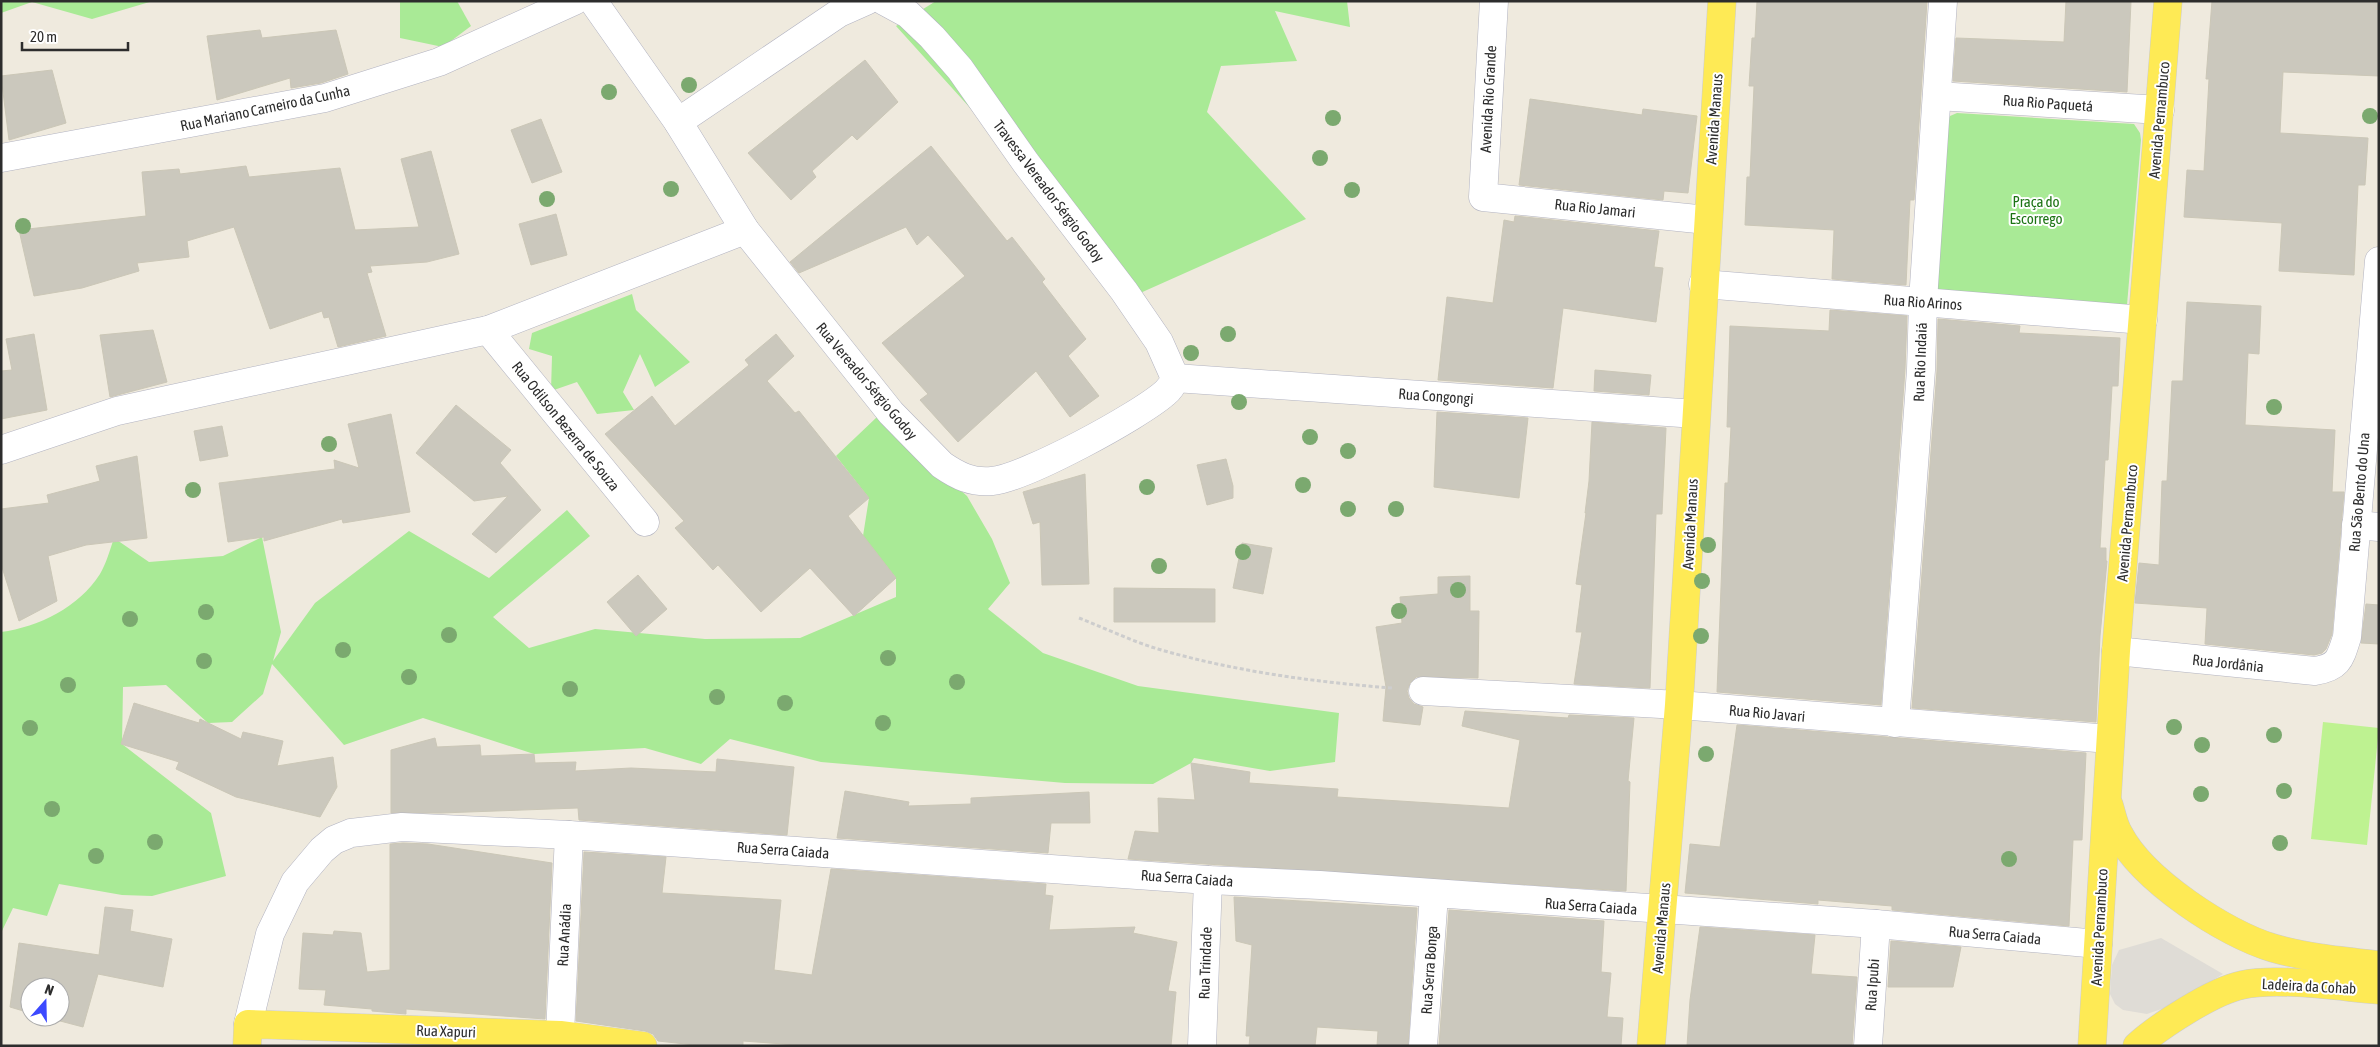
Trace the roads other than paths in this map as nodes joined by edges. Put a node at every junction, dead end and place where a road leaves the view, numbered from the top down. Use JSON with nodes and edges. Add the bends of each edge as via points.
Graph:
{"nodes":[{"id":1,"x":574,"y":1,"type":"edge"},
{"id":2,"x":593,"y":1,"type":"edge"},
{"id":3,"x":866,"y":1,"type":"edge"},
{"id":4,"x":884,"y":1,"type":"edge"},
{"id":5,"x":1494,"y":1,"type":"edge"},
{"id":6,"x":1722,"y":1,"type":"edge"},
{"id":7,"x":1944,"y":1,"type":"edge"},
{"id":8,"x":2168,"y":1,"type":"edge"},
{"id":9,"x":1936,"y":96,"type":"junction"},
{"id":10,"x":2160,"y":110,"type":"junction"},
{"id":11,"x":678,"y":122,"type":"junction"},
{"id":12,"x":1,"y":158,"type":"edge"},
{"id":13,"x":1483,"y":197,"type":"joint"},
{"id":14,"x":1707,"y":220,"type":"junction"},
{"id":15,"x":745,"y":230,"type":"junction"},
{"id":16,"x":2379,"y":261,"type":"edge"},
{"id":17,"x":1703,"y":284,"type":"junction"},
{"id":18,"x":1922,"y":301,"type":"junction"},
{"id":19,"x":2143,"y":320,"type":"junction"},
{"id":20,"x":2377,"y":326,"type":"edge"},
{"id":21,"x":488,"y":330,"type":"junction"},
{"id":22,"x":1176,"y":378,"type":"junction"},
{"id":23,"x":1696,"y":414,"type":"junction"},
{"id":24,"x":1,"y":450,"type":"edge"},
{"id":25,"x":645,"y":522,"type":"dead end"},
{"id":26,"x":2367,"y":526,"type":"edge"},
{"id":27,"x":2116,"y":651,"type":"junction"},
{"id":28,"x":2338,"y":662,"type":"joint"},
{"id":29,"x":1423,"y":691,"type":"road end"},
{"id":30,"x":1679,"y":705,"type":"junction"},
{"id":31,"x":1895,"y":723,"type":"junction"},
{"id":32,"x":2110,"y":739,"type":"junction"},
{"id":33,"x":2106,"y":797,"type":"junction"},
{"id":34,"x":569,"y":835,"type":"junction"},
{"id":35,"x":1208,"y":880,"type":"junction"},
{"id":36,"x":1434,"y":895,"type":"junction"},
{"id":37,"x":1663,"y":911,"type":"junction"},
{"id":38,"x":1876,"y":924,"type":"junction"},
{"id":39,"x":2098,"y":944,"type":"junction"},
{"id":40,"x":2379,"y":964,"type":"edge"},
{"id":41,"x":2379,"y":990,"type":"edge"},
{"id":42,"x":247,"y":1035,"type":"edge"},
{"id":43,"x":560,"y":1035,"type":"junction"},
{"id":44,"x":643,"y":1046,"type":"edge"},
{"id":45,"x":1202,"y":1046,"type":"edge"},
{"id":46,"x":1424,"y":1046,"type":"edge"},
{"id":47,"x":1650,"y":1046,"type":"edge"},
{"id":48,"x":1868,"y":1046,"type":"edge"},
{"id":49,"x":2092,"y":1046,"type":"edge"},
{"id":50,"x":2137,"y":1046,"type":"edge"}],
"edges":[{"from":1,"to":12,"type":"street","name":"Rua Mariano Carneiro da Cunha","via":[[439,62],[325,98]]},
{"from":2,"to":11,"type":"street","name":"Rua Vereador Sérgio Godoy"},
{"from":3,"to":11,"type":"street","via":[[839,13]]},
{"from":4,"to":22,"type":"street","name":"Travessa Vereador Sérgio Godoy","via":[[908,14],[960,69],[1026,163],[1124,291],[1159,342]]},
{"from":5,"to":13,"type":"street","name":"Avenida Rio Grande"},
{"from":6,"to":14,"type":"main road","name":"Avenida Manaus"},
{"from":7,"to":9,"type":"street","name":"Rua Rio Indaiá"},
{"from":8,"to":10,"type":"main road","name":"Avenida Pernambuco"},
{"from":9,"to":10,"type":"street","name":"Rua Rio Paquetá"},
{"from":9,"to":18,"type":"street","name":"Rua Rio Indaiá"},
{"from":10,"to":19,"type":"main road","name":"Avenida Pernambuco"},
{"from":11,"to":15,"type":"street","name":"Rua Vereador Sérgio Godoy"},
{"from":13,"to":14,"type":"street","name":"Rua Rio Jamari"},
{"from":14,"to":17,"type":"main road","name":"Avenida Manaus"},
{"from":15,"to":21,"type":"street"},
{"from":15,"to":22,"type":"street","name":"Rua Vereador Sérgio Godoy","via":[[890,413],[942,466],[963,478],[992,481],[1012,477],[1042,463],[1142,409],[1165,393]]},
{"from":16,"to":20,"type":"street","name":"Rua São Bento do Una"},
{"from":17,"to":18,"type":"street","name":"Rua Rio Arinos"},
{"from":17,"to":23,"type":"main road","name":"Avenida Manaus"},
{"from":18,"to":19,"type":"street","name":"Rua Rio Arinos"},
{"from":18,"to":31,"type":"street","name":"Rua Rio Indaiá","via":[[1921,370]]},
{"from":19,"to":27,"type":"main road","name":"Avenida Pernambuco"},
{"from":20,"to":26,"type":"street","name":"Rua São Bento do Una"},
{"from":21,"to":24,"type":"street","via":[[117,411]]},
{"from":21,"to":25,"type":"street","name":"Rua Odilson Bezerra de Souza"},
{"from":22,"to":23,"type":"street","name":"Rua Congongi"},
{"from":23,"to":30,"type":"main road","name":"Avenida Manaus"},
{"from":26,"to":28,"type":"street","name":"Rua São Bento do Una","via":[[2347,637]]},
{"from":27,"to":28,"type":"street","name":"Rua Jordânia","via":[[2315,671]]},
{"from":27,"to":32,"type":"main road","name":"Avenida Pernambuco"},
{"from":29,"to":30,"type":"street","name":"Rua Rio Javari"},
{"from":30,"to":31,"type":"street","name":"Rua Rio Javari"},
{"from":30,"to":37,"type":"main road","name":"Avenida Manaus"},
{"from":31,"to":32,"type":"street","name":"Rua Rio Javari"},
{"from":32,"to":33,"type":"main road","name":"Avenida Pernambuco"},
{"from":33,"to":39,"type":"main road","name":"Avenida Pernambuco"},
{"from":33,"to":40,"type":"main road","name":"Ladeira da Cohab","via":[[2119,834],[2127,846],[2177,897],[2211,919],[2252,941],[2274,948],[2324,959]]},
{"from":34,"to":35,"type":"street","name":"Rua Serra Caiada"},
{"from":34,"to":42,"type":"street","name":"Rua Serra Caiada","via":[[402,827],[351,832],[334,840],[296,882],[270,934]]},
{"from":34,"to":43,"type":"street","name":"Rua Anádia"},
{"from":35,"to":36,"type":"street","name":"Rua Serra Caiada"},
{"from":35,"to":45,"type":"street","name":"Rua Trindade"},
{"from":36,"to":37,"type":"street","name":"Rua Serra Caiada"},
{"from":36,"to":46,"type":"street","name":"Rua Serra Bonga"},
{"from":37,"to":38,"type":"street","name":"Rua Serra Caiada"},
{"from":37,"to":47,"type":"main road","name":"Avenida Manaus"},
{"from":38,"to":39,"type":"street","name":"Rua Serra Caiada"},
{"from":38,"to":48,"type":"street","name":"Rua Ipubi"},
{"from":39,"to":49,"type":"main road","name":"Avenida Pernambuco"},
{"from":41,"to":50,"type":"main road","name":"Ladeira da Cohab","via":[[2274,983],[2242,985],[2161,1026]]},
{"from":42,"to":43,"type":"main road","name":"Rua Xapuri"},
{"from":43,"to":44,"type":"main road","name":"Rua Xapuri"}]}
